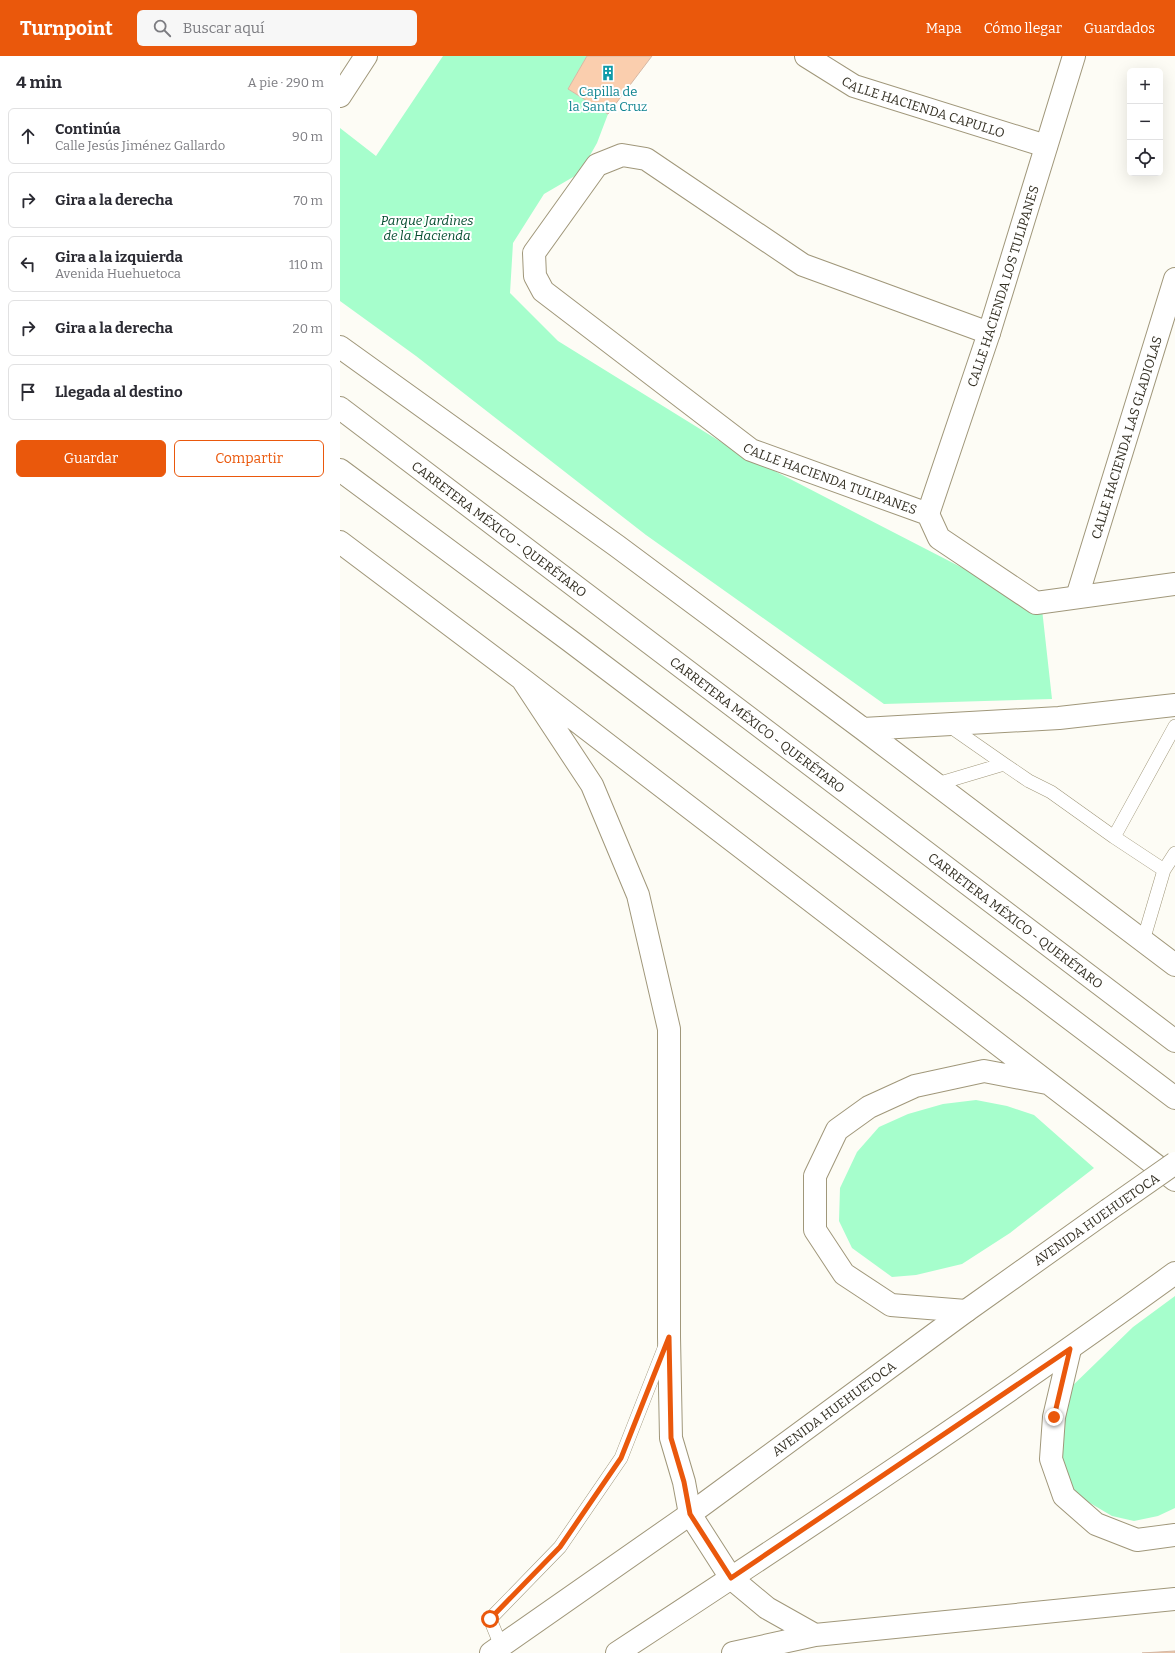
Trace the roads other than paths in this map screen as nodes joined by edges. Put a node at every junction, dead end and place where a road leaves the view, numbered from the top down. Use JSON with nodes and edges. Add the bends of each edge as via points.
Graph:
{"nodes":[{"id":1,"x":366,"y":56,"type":"edge"},
{"id":2,"x":806,"y":56,"type":"edge"},
{"id":3,"x":1074,"y":56,"type":"edge"},
{"id":4,"x":340,"y":96,"type":"edge"},
{"id":5,"x":1046,"y":146,"type":"junction"},
{"id":6,"x":1175,"y":279,"type":"edge"},
{"id":7,"x":989,"y":333,"type":"junction"},
{"id":8,"x":340,"y":347,"type":"edge"},
{"id":9,"x":340,"y":408,"type":"edge"},
{"id":10,"x":340,"y":470,"type":"edge"},
{"id":11,"x":928,"y":514,"type":"junction"},
{"id":12,"x":340,"y":542,"type":"edge"},
{"id":13,"x":1175,"y":584,"type":"edge"},
{"id":14,"x":1077,"y":597,"type":"junction"},
{"id":15,"x":522,"y":680,"type":"junction"},
{"id":16,"x":1175,"y":705,"type":"edge"},
{"id":17,"x":946,"y":724,"type":"junction"},
{"id":18,"x":1175,"y":726,"type":"edge"},
{"id":19,"x":864,"y":729,"type":"junction"},
{"id":20,"x":1004,"y":764,"type":"junction"},
{"id":21,"x":936,"y":784,"type":"junction"},
{"id":22,"x":1114,"y":837,"type":"junction"},
{"id":23,"x":1175,"y":853,"type":"edge"},
{"id":24,"x":1164,"y":870,"type":"junction"},
{"id":25,"x":1143,"y":941,"type":"junction"},
{"id":26,"x":1175,"y":965,"type":"edge"},
{"id":27,"x":1175,"y":1041,"type":"edge"},
{"id":28,"x":1051,"y":1084,"type":"junction"},
{"id":29,"x":1175,"y":1098,"type":"edge"},
{"id":30,"x":1175,"y":1164,"type":"edge"},
{"id":31,"x":1175,"y":1180,"type":"edge"},
{"id":32,"x":1175,"y":1273,"type":"edge"},
{"id":33,"x":966,"y":1311,"type":"junction"},
{"id":34,"x":669,"y":1337,"type":"junction"},
{"id":35,"x":1070,"y":1349,"type":"junction"},
{"id":36,"x":690,"y":1514,"type":"junction"},
{"id":37,"x":1175,"y":1535,"type":"edge"},
{"id":38,"x":731,"y":1578,"type":"junction"},
{"id":39,"x":1175,"y":1599,"type":"edge"},
{"id":40,"x":815,"y":1635,"type":"junction"},
{"id":41,"x":496,"y":1650,"type":"edge"},
{"id":42,"x":617,"y":1653,"type":"edge"},
{"id":43,"x":733,"y":1653,"type":"edge"}],
"edges":[{"from":1,"to":4,"type":"main road"},
{"from":2,"to":5,"type":"main road","name":"CALLE HACIENDA CAPULLO","via":[[854,86]]},
{"from":3,"to":5,"type":"main road","name":"CALLE HACIENDA LOS TULIPANES"},
{"from":5,"to":7,"type":"main road","name":"CALLE HACIENDA LOS TULIPANES"},
{"from":6,"to":14,"type":"main road","name":"CALLE HACIENDA LAS GLADIOLAS"},
{"from":7,"to":11,"type":"main road","name":"CALLE HACIENDA LOS TULIPANES"},
{"from":7,"to":11,"type":"main road","name":"CALLE HACIENDA TULIPANES","via":[[803,265],[646,159],[622,154],[597,166],[534,253],[535,276],[543,291],[751,450]]},
{"from":8,"to":19,"type":"main road","via":[[617,546]]},
{"from":9,"to":27,"type":"main road","name":"CARRETERA MÉXICO - QUERÉTARO"},
{"from":10,"to":29,"type":"main road"},
{"from":11,"to":14,"type":"main road","name":"CALLE HACIENDA TULIPANES","via":[[939,538],[1036,603]]},
{"from":12,"to":15,"type":"main road"},
{"from":13,"to":14,"type":"main road","name":"CALLE HACIENDA TULIPANES"},
{"from":15,"to":28,"type":"main road"},
{"from":15,"to":34,"type":"main road","via":[[596,792],[638,895],[669,1029]]},
{"from":16,"to":17,"type":"main road","via":[[1059,718]]},
{"from":17,"to":19,"type":"main road"},
{"from":17,"to":20,"type":"lane"},
{"from":18,"to":22,"type":"lane"},
{"from":19,"to":21,"type":"main road"},
{"from":20,"to":21,"type":"lane"},
{"from":20,"to":22,"type":"lane","via":[[1051,792]]},
{"from":21,"to":25,"type":"main road"},
{"from":22,"to":24,"type":"lane"},
{"from":23,"to":24,"type":"lane"},
{"from":24,"to":25,"type":"lane"},
{"from":25,"to":26,"type":"main road"},
{"from":28,"to":31,"type":"main road"},
{"from":28,"to":33,"type":"main road","via":[[984,1070],[914,1086],[869,1107],[837,1130],[815,1176],[815,1230],[844,1274],[891,1306]]},
{"from":30,"to":33,"type":"main road","name":"AVENIDA HUEHUETOCA","bridge":true},
{"from":32,"to":35,"type":"main road"},
{"from":33,"to":36,"type":"main road","name":"AVENIDA HUEHUETOCA"},
{"from":34,"to":36,"type":"main road","via":[[671,1438]]},
{"from":34,"to":41,"type":"lane","via":[[621,1458],[560,1547],[490,1619]]},
{"from":35,"to":37,"type":"main road","via":[[1054,1417],[1051,1460],[1064,1496],[1096,1524],[1137,1540]]},
{"from":35,"to":38,"type":"main road"},
{"from":36,"to":38,"type":"main road"},
{"from":36,"to":41,"type":"main road","name":"AVENIDA HUEHUETOCA"},
{"from":38,"to":40,"type":"main road","via":[[767,1608]]},
{"from":38,"to":42,"type":"main road"},
{"from":39,"to":40,"type":"main road"},
{"from":40,"to":43,"type":"main road"}]}
